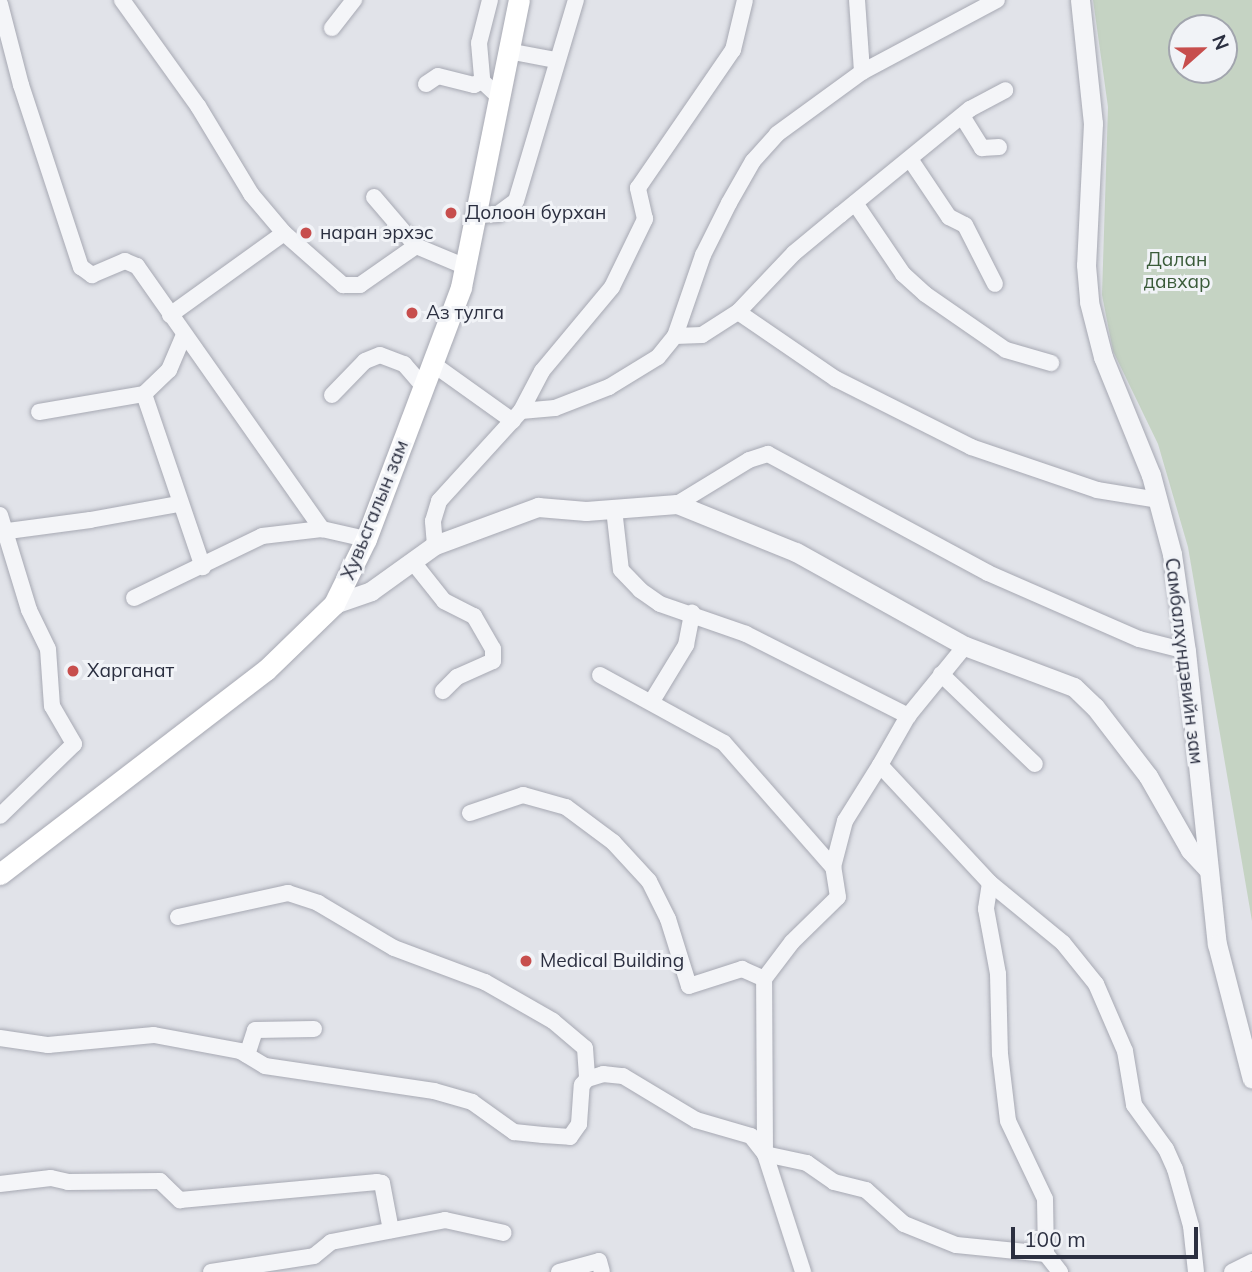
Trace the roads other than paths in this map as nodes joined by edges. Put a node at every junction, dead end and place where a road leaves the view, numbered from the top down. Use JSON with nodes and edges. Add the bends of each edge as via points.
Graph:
{"nodes":[{"id":1,"x":122,"y":0,"type":"edge"},
{"id":2,"x":354,"y":0,"type":"edge"},
{"id":3,"x":490,"y":0,"type":"edge"},
{"id":4,"x":519,"y":0,"type":"edge"},
{"id":5,"x":576,"y":0,"type":"edge"},
{"id":6,"x":745,"y":0,"type":"edge"},
{"id":7,"x":857,"y":0,"type":"edge"},
{"id":8,"x":998,"y":0,"type":"edge"},
{"id":9,"x":1080,"y":0,"type":"edge"},
{"id":10,"x":0,"y":4,"type":"edge"},
{"id":11,"x":332,"y":28,"type":"dead end"},
{"id":12,"x":508,"y":51,"type":"junction"},
{"id":13,"x":555,"y":60,"type":"junction"},
{"id":14,"x":862,"y":72,"type":"junction"},
{"id":15,"x":482,"y":81,"type":"junction"},
{"id":16,"x":426,"y":84,"type":"dead end"},
{"id":17,"x":1004,"y":90,"type":"dead end"},
{"id":18,"x":500,"y":98,"type":"junction"},
{"id":19,"x":962,"y":116,"type":"junction"},
{"id":20,"x":999,"y":147,"type":"dead end"},
{"id":21,"x":910,"y":159,"type":"junction"},
{"id":22,"x":374,"y":197,"type":"dead end"},
{"id":23,"x":855,"y":203,"type":"junction"},
{"id":24,"x":478,"y":215,"type":"junction"},
{"id":25,"x":284,"y":233,"type":"junction"},
{"id":26,"x":416,"y":246,"type":"junction"},
{"id":27,"x":466,"y":267,"type":"junction"},
{"id":28,"x":995,"y":284,"type":"dead end"},
{"id":29,"x":738,"y":312,"type":"junction"},
{"id":30,"x":170,"y":315,"type":"junction"},
{"id":31,"x":184,"y":335,"type":"junction"},
{"id":32,"x":675,"y":336,"type":"junction"},
{"id":33,"x":1051,"y":363,"type":"dead end"},
{"id":34,"x":433,"y":364,"type":"junction"},
{"id":35,"x":424,"y":387,"type":"junction"},
{"id":36,"x":144,"y":394,"type":"junction"},
{"id":37,"x":332,"y":395,"type":"dead end"},
{"id":38,"x":39,"y":412,"type":"dead end"},
{"id":39,"x":517,"y":416,"type":"junction"},
{"id":40,"x":1159,"y":500,"type":"junction"},
{"id":41,"x":178,"y":504,"type":"junction"},
{"id":42,"x":677,"y":504,"type":"junction"},
{"id":43,"x":614,"y":509,"type":"junction"},
{"id":44,"x":0,"y":515,"type":"edge"},
{"id":45,"x":4,"y":529,"type":"edge"},
{"id":46,"x":322,"y":529,"type":"junction"},
{"id":47,"x":366,"y":539,"type":"junction"},
{"id":48,"x":435,"y":545,"type":"junction"},
{"id":49,"x":413,"y":562,"type":"junction"},
{"id":50,"x":203,"y":567,"type":"junction"},
{"id":51,"x":134,"y":598,"type":"dead end"},
{"id":52,"x":334,"y":604,"type":"junction"},
{"id":53,"x":692,"y":612,"type":"junction"},
{"id":54,"x":965,"y":646,"type":"junction"},
{"id":55,"x":1186,"y":651,"type":"junction"},
{"id":56,"x":941,"y":674,"type":"junction"},
{"id":57,"x":600,"y":676,"type":"dead end"},
{"id":58,"x":443,"y":691,"type":"dead end"},
{"id":59,"x":652,"y":701,"type":"junction"},
{"id":60,"x":908,"y":716,"type":"junction"},
{"id":61,"x":1035,"y":764,"type":"dead end"},
{"id":62,"x":880,"y":765,"type":"junction"},
{"id":63,"x":470,"y":813,"type":"dead end"},
{"id":64,"x":0,"y":816,"type":"edge"},
{"id":65,"x":832,"y":867,"type":"junction"},
{"id":66,"x":1208,"y":869,"type":"junction"},
{"id":67,"x":0,"y":874,"type":"edge"},
{"id":68,"x":990,"y":883,"type":"junction"},
{"id":69,"x":178,"y":917,"type":"dead end"},
{"id":70,"x":764,"y":979,"type":"junction"},
{"id":71,"x":314,"y":1029,"type":"dead end"},
{"id":72,"x":0,"y":1038,"type":"edge"},
{"id":73,"x":247,"y":1055,"type":"junction"},
{"id":74,"x":587,"y":1079,"type":"junction"},
{"id":75,"x":1252,"y":1079,"type":"edge"},
{"id":76,"x":765,"y":1154,"type":"junction"},
{"id":77,"x":0,"y":1184,"type":"edge"},
{"id":78,"x":391,"y":1230,"type":"junction"},
{"id":79,"x":504,"y":1233,"type":"dead end"},
{"id":80,"x":1046,"y":1254,"type":"junction"},
{"id":81,"x":1252,"y":1262,"type":"edge"},
{"id":82,"x":211,"y":1272,"type":"edge"},
{"id":83,"x":559,"y":1272,"type":"edge"},
{"id":84,"x":602,"y":1272,"type":"edge"},
{"id":85,"x":803,"y":1272,"type":"edge"},
{"id":86,"x":1060,"y":1272,"type":"edge"},
{"id":87,"x":1196,"y":1272,"type":"edge"},
{"id":88,"x":1232,"y":1272,"type":"edge"}],
"edges":[{"from":1,"to":25,"type":"street","via":[[198,106],[251,194]]},
{"from":2,"to":11,"type":"street"},
{"from":3,"to":15,"type":"street","via":[[480,43]]},
{"from":4,"to":12,"type":"main road","name":"Хувьсгалын зам"},
{"from":5,"to":13,"type":"street"},
{"from":6,"to":39,"type":"street","via":[[733,50],[639,188],[645,219],[612,287],[542,371]]},
{"from":7,"to":14,"type":"street"},
{"from":8,"to":14,"type":"street"},
{"from":9,"to":40,"type":"street","name":"Самбалхүндэвийн зам","via":[[1093,123],[1086,265],[1089,302],[1103,357]]},
{"from":10,"to":30,"type":"street","via":[[21,85],[81,267],[92,275],[132,262]]},
{"from":12,"to":13,"type":"street"},
{"from":12,"to":18,"type":"main road","name":"Хувьсгалын зам"},
{"from":13,"to":24,"type":"street","via":[[516,201],[498,214]]},
{"from":14,"to":32,"type":"street","via":[[784,128],[753,161],[703,255]]},
{"from":15,"to":16,"type":"street","via":[[474,85],[438,76]]},
{"from":15,"to":18,"type":"street"},
{"from":17,"to":19,"type":"street"},
{"from":18,"to":24,"type":"main road","name":"Хувьсгалын зам"},
{"from":19,"to":20,"type":"street","via":[[982,148]]},
{"from":19,"to":21,"type":"street"},
{"from":21,"to":23,"type":"street"},
{"from":21,"to":28,"type":"street","via":[[949,217],[965,225]]},
{"from":22,"to":26,"type":"street"},
{"from":23,"to":29,"type":"street","via":[[794,253]]},
{"from":23,"to":33,"type":"street","via":[[903,274],[925,294],[1006,350]]},
{"from":24,"to":27,"type":"main road","name":"Хувьсгалын зам"},
{"from":25,"to":26,"type":"street","via":[[343,285],[360,285]]},
{"from":25,"to":30,"type":"street"},
{"from":26,"to":27,"type":"street"},
{"from":27,"to":34,"type":"main road","name":"Хувьсгалын зам"},
{"from":29,"to":32,"type":"street","via":[[702,335]]},
{"from":29,"to":40,"type":"street","via":[[836,379],[971,447],[1097,490]]},
{"from":30,"to":31,"type":"street"},
{"from":31,"to":36,"type":"street","via":[[169,370]]},
{"from":31,"to":46,"type":"street"},
{"from":32,"to":39,"type":"street","via":[[659,357],[609,387],[555,408]]},
{"from":34,"to":35,"type":"main road","name":"Хувьсгалын зам"},
{"from":34,"to":39,"type":"street"},
{"from":35,"to":37,"type":"street","via":[[404,364],[380,355],[365,361]]},
{"from":35,"to":47,"type":"main road","name":"Хувьсгалын зам"},
{"from":36,"to":38,"type":"street"},
{"from":36,"to":41,"type":"street"},
{"from":39,"to":48,"type":"street","via":[[439,501],[433,521]]},
{"from":40,"to":55,"type":"street","name":"Самбалхүндэвийн зам"},
{"from":41,"to":45,"type":"street"},
{"from":41,"to":50,"type":"street"},
{"from":42,"to":43,"type":"street"},
{"from":42,"to":54,"type":"street","via":[[796,552]]},
{"from":42,"to":55,"type":"street","via":[[749,460],[768,454],[988,573],[1139,639]]},
{"from":43,"to":48,"type":"street","via":[[538,507]]},
{"from":43,"to":53,"type":"street","via":[[617,557],[627,581],[660,604]]},
{"from":44,"to":45,"type":"street"},
{"from":45,"to":64,"type":"street","via":[[29,610],[48,649],[48,693],[75,744]]},
{"from":46,"to":47,"type":"street"},
{"from":46,"to":50,"type":"street","via":[[262,536]]},
{"from":47,"to":52,"type":"main road","name":"Хувьсгалын зам"},
{"from":48,"to":49,"type":"street"},
{"from":49,"to":52,"type":"street","via":[[371,591]]},
{"from":49,"to":58,"type":"street","via":[[444,601],[474,616],[493,649],[493,661],[457,677]]},
{"from":50,"to":51,"type":"street"},
{"from":52,"to":67,"type":"main road","name":"Хувьсгалын зам","via":[[266,670]]},
{"from":53,"to":59,"type":"street","via":[[686,645]]},
{"from":53,"to":60,"type":"street","via":[[746,634]]},
{"from":54,"to":56,"type":"street"},
{"from":54,"to":66,"type":"street","via":[[1058,679],[1085,695],[1148,776],[1190,850]]},
{"from":55,"to":66,"type":"street","name":"Самбалхүндэвийн зам"},
{"from":56,"to":60,"type":"street"},
{"from":56,"to":61,"type":"street"},
{"from":57,"to":59,"type":"street"},
{"from":59,"to":65,"type":"street","via":[[724,743]]},
{"from":60,"to":62,"type":"street"},
{"from":62,"to":65,"type":"street","via":[[845,821]]},
{"from":62,"to":68,"type":"street"},
{"from":63,"to":70,"type":"street","via":[[523,795],[566,807],[613,842],[649,881],[668,919],[689,986],[742,969]]},
{"from":65,"to":70,"type":"street","via":[[838,897],[792,942]]},
{"from":66,"to":75,"type":"street","name":"Самбалхүндэвийн зам","via":[[1221,964]]},
{"from":68,"to":80,"type":"street","via":[[986,909],[998,974],[1008,1121],[1045,1199]]},
{"from":68,"to":87,"type":"street","via":[[1063,943],[1096,984],[1125,1051],[1134,1105],[1175,1169],[1191,1226]]},
{"from":69,"to":74,"type":"street","via":[[288,893],[318,903],[394,948],[485,982],[553,1021],[584,1048]]},
{"from":70,"to":76,"type":"street"},
{"from":71,"to":73,"type":"street","via":[[255,1030]]},
{"from":72,"to":73,"type":"street","via":[[47,1045],[155,1035]]},
{"from":73,"to":74,"type":"street","via":[[265,1066],[453,1096],[472,1102],[514,1132],[543,1135],[570,1136],[579,1124],[582,1085]]},
{"from":74,"to":76,"type":"street","via":[[603,1074],[623,1076],[696,1120],[751,1136]]},
{"from":76,"to":80,"type":"street","via":[[807,1163],[835,1182],[866,1190],[904,1224],[956,1245]]},
{"from":76,"to":85,"type":"street"},
{"from":77,"to":78,"type":"street","via":[[51,1178],[68,1182],[160,1181],[180,1200],[377,1182],[382,1183]]},
{"from":78,"to":79,"type":"street","via":[[445,1220]]},
{"from":78,"to":82,"type":"street","via":[[331,1242],[314,1256]]},
{"from":80,"to":86,"type":"street"},
{"from":81,"to":88,"type":"street"},
{"from":83,"to":84,"type":"street","via":[[599,1261]]}]}
